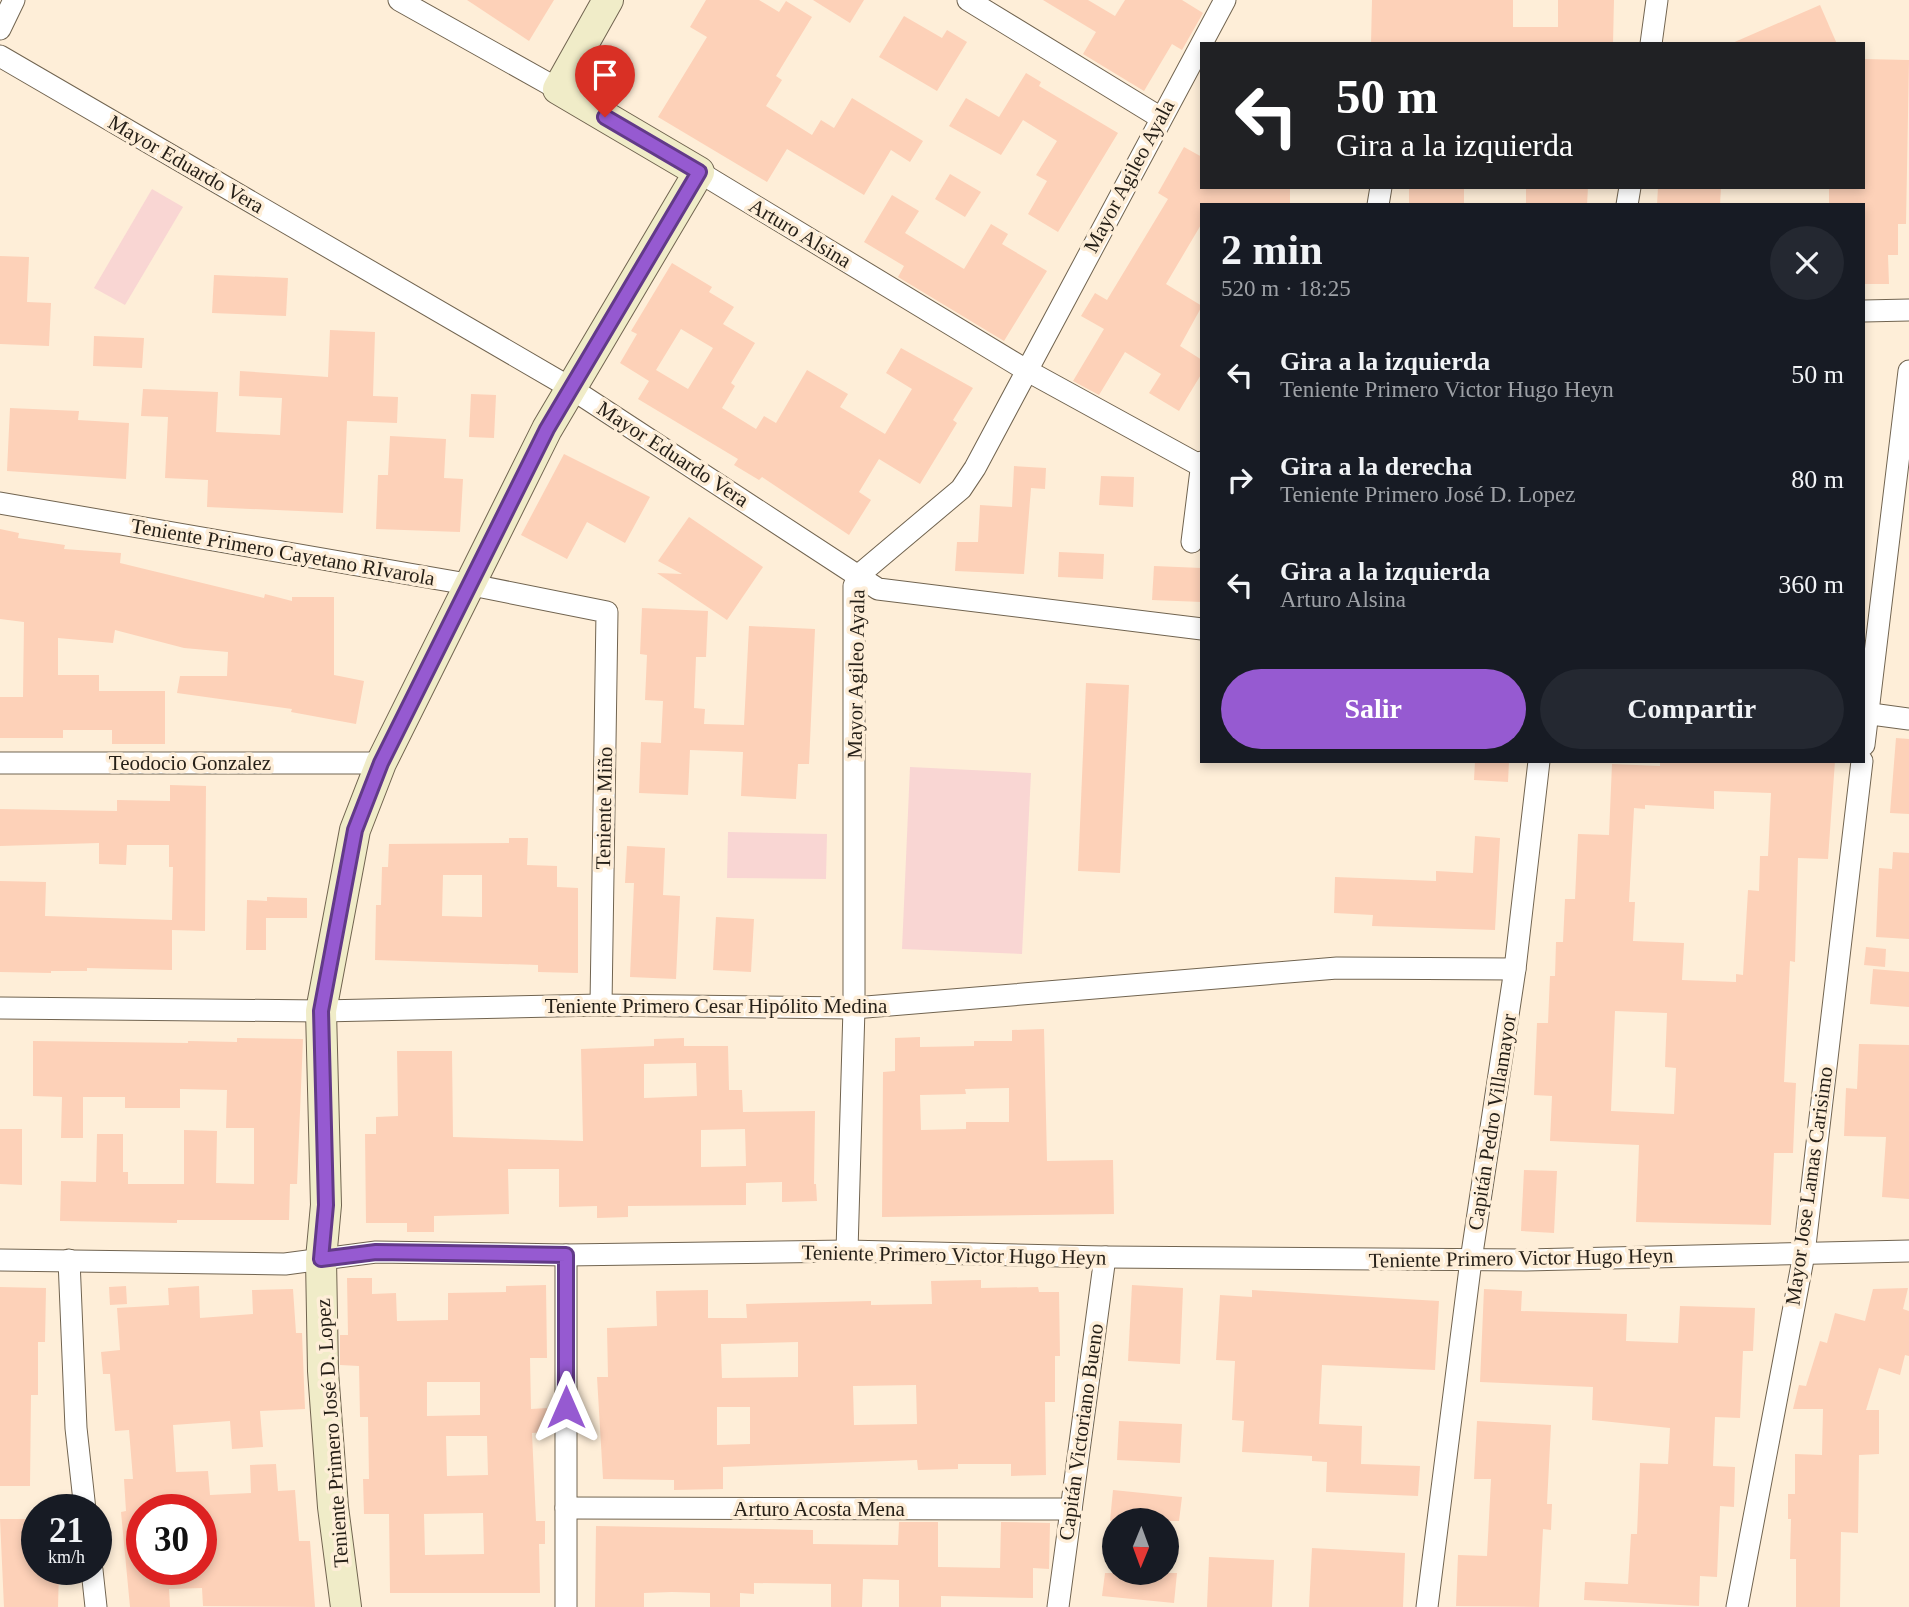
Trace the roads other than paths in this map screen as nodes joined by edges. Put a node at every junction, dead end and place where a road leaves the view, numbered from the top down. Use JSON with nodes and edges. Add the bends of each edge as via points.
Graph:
{"nodes":[{"id":1,"x":14,"y":0,"type":"edge"},
{"id":2,"x":399,"y":0,"type":"edge"},
{"id":3,"x":608,"y":0,"type":"edge"},
{"id":4,"x":968,"y":0,"type":"edge"},
{"id":5,"x":1224,"y":0,"type":"edge"},
{"id":6,"x":1657,"y":0,"type":"edge"},
{"id":7,"x":0,"y":29,"type":"edge"},
{"id":8,"x":1202,"y":42,"type":"edge"},
{"id":9,"x":1651,"y":42,"type":"edge"},
{"id":10,"x":1200,"y":45,"type":"edge"},
{"id":11,"x":0,"y":56,"type":"edge"},
{"id":12,"x":558,"y":89,"type":"junction"},
{"id":13,"x":1161,"y":118,"type":"junction"},
{"id":14,"x":699,"y":172,"type":"junction"},
{"id":15,"x":1909,"y":310,"type":"edge"},
{"id":16,"x":1865,"y":311,"type":"edge"},
{"id":17,"x":1026,"y":370,"type":"junction"},
{"id":18,"x":1909,"y":371,"type":"edge"},
{"id":19,"x":569,"y":387,"type":"junction"},
{"id":20,"x":1200,"y":463,"type":"edge"},
{"id":21,"x":1200,"y":480,"type":"edge"},
{"id":22,"x":0,"y":503,"type":"edge"},
{"id":23,"x":1192,"y":542,"type":"dead end"},
{"id":24,"x":860,"y":574,"type":"junction"},
{"id":25,"x":467,"y":584,"type":"junction"},
{"id":26,"x":607,"y":612,"type":"joint"},
{"id":27,"x":1200,"y":629,"type":"edge"},
{"id":28,"x":1866,"y":713,"type":"edge"},
{"id":29,"x":1909,"y":719,"type":"edge"},
{"id":30,"x":0,"y":763,"type":"edge"},
{"id":31,"x":381,"y":763,"type":"junction"},
{"id":32,"x":1539,"y":763,"type":"edge"},
{"id":33,"x":1862,"y":763,"type":"edge"},
{"id":34,"x":1515,"y":969,"type":"junction"},
{"id":35,"x":601,"y":1005,"type":"junction"},
{"id":36,"x":0,"y":1008,"type":"edge"},
{"id":37,"x":854,"y":1008,"type":"junction"},
{"id":38,"x":321,"y":1011,"type":"junction"},
{"id":39,"x":846,"y":1251,"type":"junction"},
{"id":40,"x":1909,"y":1251,"type":"edge"},
{"id":41,"x":1804,"y":1254,"type":"junction"},
{"id":42,"x":566,"y":1255,"type":"junction"},
{"id":43,"x":1105,"y":1257,"type":"junction"},
{"id":44,"x":0,"y":1259,"type":"edge"},
{"id":45,"x":321,"y":1259,"type":"junction"},
{"id":46,"x":69,"y":1260,"type":"junction"},
{"id":47,"x":1471,"y":1260,"type":"junction"},
{"id":48,"x":83,"y":1494,"type":"edge"},
{"id":49,"x":566,"y":1508,"type":"junction"},
{"id":50,"x":1071,"y":1509,"type":"junction"},
{"id":51,"x":94,"y":1585,"type":"edge"},
{"id":52,"x":96,"y":1607,"type":"edge"},
{"id":53,"x":346,"y":1607,"type":"edge"},
{"id":54,"x":566,"y":1607,"type":"edge"},
{"id":55,"x":1058,"y":1607,"type":"edge"},
{"id":56,"x":1427,"y":1607,"type":"edge"},
{"id":57,"x":1737,"y":1607,"type":"edge"}],
"edges":[{"from":1,"to":7,"type":"street"},
{"from":2,"to":12,"type":"street","name":"Arturo Alsina"},
{"from":3,"to":12,"type":"street"},
{"from":4,"to":13,"type":"street"},
{"from":5,"to":8,"type":"street","name":"Mayor Agileo Ayala"},
{"from":6,"to":9,"type":"street"},
{"from":10,"to":13,"type":"street","name":"Mayor Agileo Ayala"},
{"from":11,"to":19,"type":"street","name":"Mayor Eduardo Vera"},
{"from":12,"to":14,"type":"street","name":"Arturo Alsina"},
{"from":13,"to":17,"type":"street","name":"Mayor Agileo Ayala"},
{"from":14,"to":17,"type":"street","name":"Arturo Alsina"},
{"from":14,"to":19,"type":"street","name":"Teniente Primero José D. Lopez"},
{"from":15,"to":16,"type":"street"},
{"from":17,"to":20,"type":"street","name":"Arturo Alsina"},
{"from":17,"to":24,"type":"street","name":"Mayor Agileo Ayala","via":[[961,489]]},
{"from":18,"to":28,"type":"street"},
{"from":19,"to":24,"type":"street","name":"Mayor Eduardo Vera"},
{"from":19,"to":25,"type":"street","name":"Teniente Primero José D. Lopez"},
{"from":21,"to":23,"type":"street"},
{"from":22,"to":25,"type":"street","name":"Teniente Primero Cayetano RIvarola"},
{"from":24,"to":27,"type":"street","name":"Mayor Eduardo Vera","via":[[878,589]]},
{"from":24,"to":37,"type":"street","name":"Mayor Agileo Ayala","via":[[854,586]]},
{"from":25,"to":26,"type":"street","name":"Teniente Primero Cayetano RIvarola"},
{"from":25,"to":31,"type":"street","name":"Teniente Primero José D. Lopez"},
{"from":26,"to":35,"type":"street","name":"Teniente Miño"},
{"from":28,"to":29,"type":"street"},
{"from":30,"to":31,"type":"street","name":"Teodocio Gonzalez"},
{"from":31,"to":38,"type":"street","name":"Teniente Primero José D. Lopez","via":[[355,830]]},
{"from":32,"to":34,"type":"street","name":"Capitán Pedro Villamayor"},
{"from":33,"to":41,"type":"street","name":"Mayor Jose Lamas Carisimo"},
{"from":34,"to":37,"type":"street","name":"Teniente Primero Cesar Hipólito Medina","via":[[1337,968]]},
{"from":34,"to":47,"type":"street","name":"Capitán Pedro Villamayor"},
{"from":35,"to":37,"type":"street","name":"Teniente Primero Cesar Hipólito Medina"},
{"from":35,"to":38,"type":"street","name":"Teniente Primero Cesar Hipólito Medina"},
{"from":36,"to":38,"type":"street","name":"Teniente Primero Cesar Hipólito Medina"},
{"from":37,"to":39,"type":"street","name":"Mayor Agileo Ayala"},
{"from":38,"to":45,"type":"street","name":"Teniente Primero José D. Lopez","via":[[326,1205]]},
{"from":39,"to":42,"type":"street","name":"Teniente Primero Victor Hugo Heyn"},
{"from":39,"to":43,"type":"street","name":"Teniente Primero Victor Hugo Heyn"},
{"from":40,"to":41,"type":"street","name":"Teniente Primero Victor Hugo Heyn"},
{"from":41,"to":47,"type":"street","name":"Teniente Primero Victor Hugo Heyn"},
{"from":41,"to":57,"type":"street","name":"Mayor Jose Lamas Carisimo"},
{"from":42,"to":45,"type":"street","name":"Teniente Primero Victor Hugo Heyn","via":[[376,1252]]},
{"from":42,"to":49,"type":"street"},
{"from":43,"to":47,"type":"street","name":"Teniente Primero Victor Hugo Heyn"},
{"from":43,"to":50,"type":"street","name":"Capitán Victoriano Bueno"},
{"from":44,"to":46,"type":"street","name":"Teniente Primero Victor Hugo Heyn"},
{"from":45,"to":46,"type":"street","name":"Teniente Primero Victor Hugo Heyn","via":[[285,1264]]},
{"from":45,"to":53,"type":"street","name":"Teniente Primero José D. Lopez","via":[[323,1371]]},
{"from":46,"to":48,"type":"street"},
{"from":47,"to":56,"type":"street","name":"Capitán Pedro Villamayor"},
{"from":49,"to":50,"type":"street","name":"Arturo Acosta Mena"},
{"from":49,"to":54,"type":"street"},
{"from":50,"to":55,"type":"street","name":"Capitán Victoriano Bueno"},
{"from":51,"to":52,"type":"street"}]}
